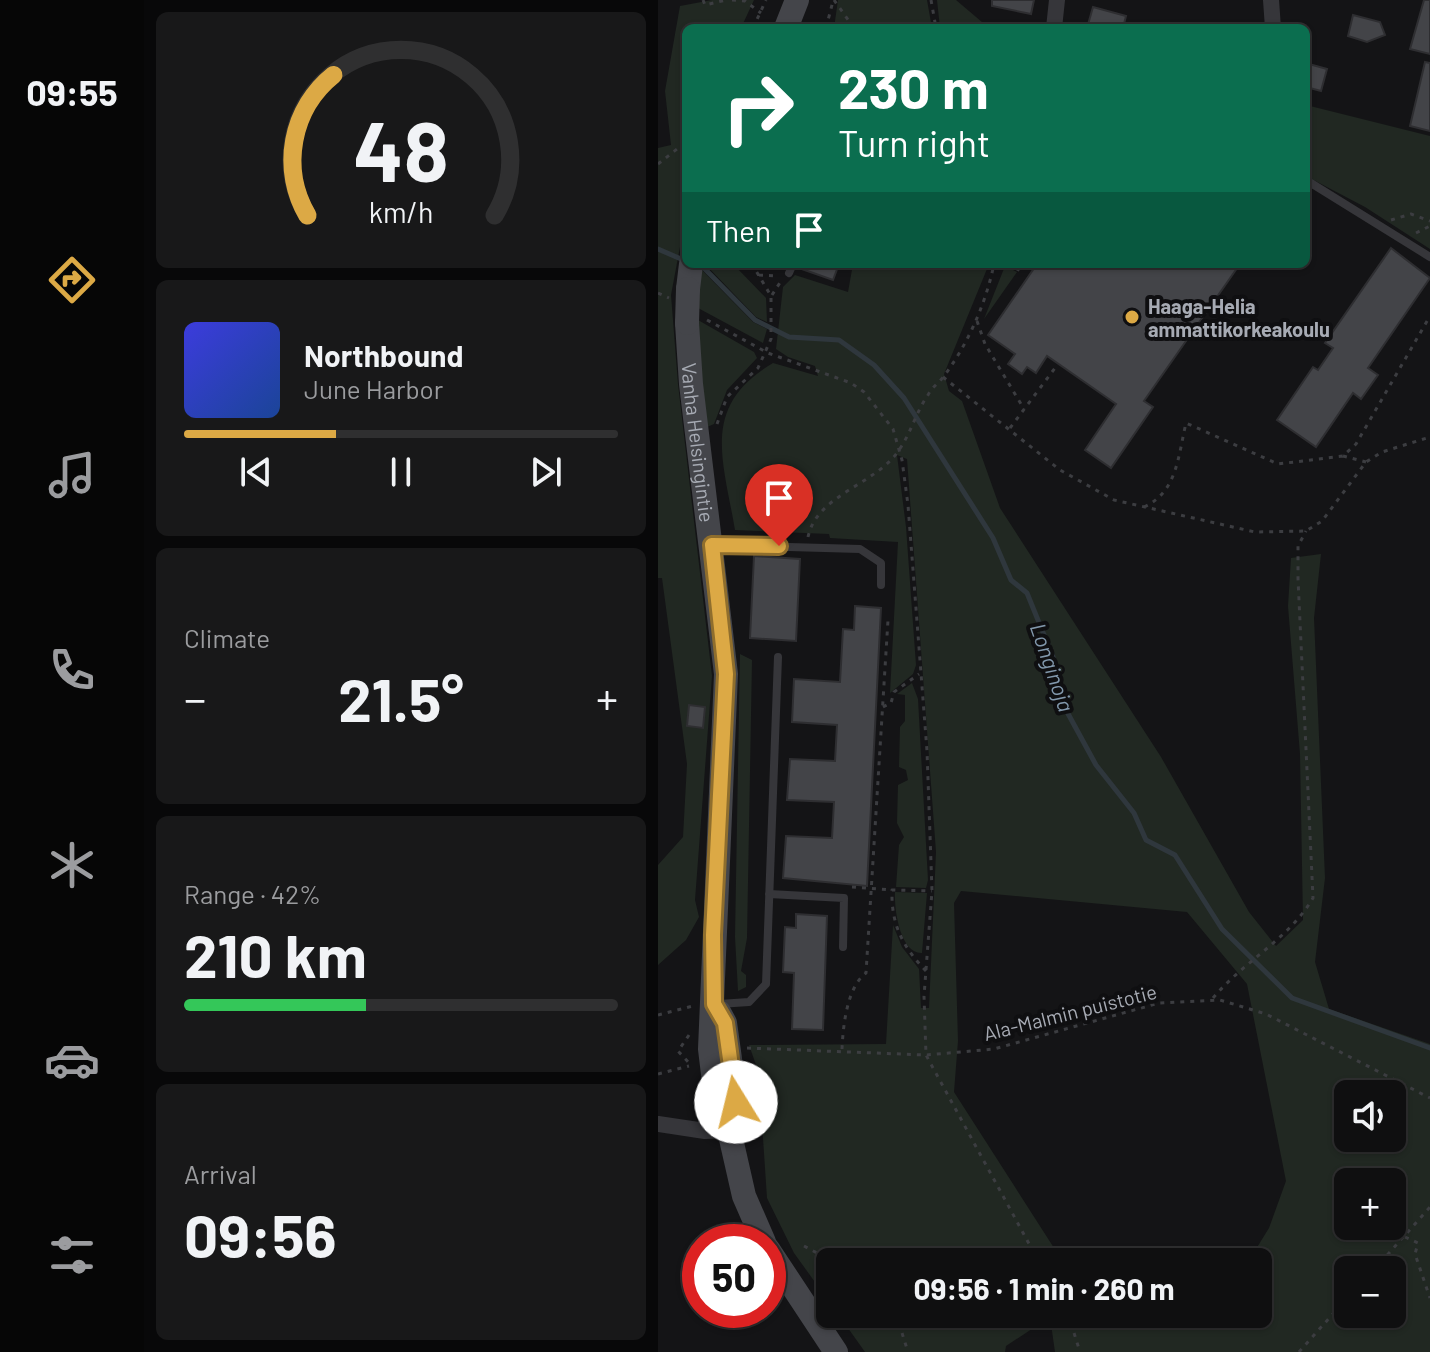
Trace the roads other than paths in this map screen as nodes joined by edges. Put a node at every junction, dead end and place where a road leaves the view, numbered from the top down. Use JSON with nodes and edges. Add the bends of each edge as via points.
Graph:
{"nodes":[{"id":1,"x":797,"y":0,"type":"edge"},
{"id":2,"x":1057,"y":0,"type":"edge"},
{"id":3,"x":1271,"y":0,"type":"edge"},
{"id":4,"x":788,"y":24,"type":"edge"},
{"id":5,"x":1054,"y":24,"type":"edge"},
{"id":6,"x":1273,"y":24,"type":"edge"},
{"id":7,"x":1310,"y":182,"type":"edge"},
{"id":8,"x":1430,"y":257,"type":"edge"},
{"id":9,"x":690,"y":268,"type":"edge"},
{"id":10,"x":712,"y":545,"type":"junction"},
{"id":11,"x":881,"y":585,"type":"dead end"},
{"id":12,"x":778,"y":657,"type":"dead end"},
{"id":13,"x":769,"y":894,"type":"junction"},
{"id":14,"x":843,"y":947,"type":"dead end"},
{"id":15,"x":714,"y":1004,"type":"junction"},
{"id":16,"x":658,"y":1124,"type":"edge"},
{"id":17,"x":729,"y":1130,"type":"junction"},
{"id":18,"x":756,"y":1224,"type":"edge"},
{"id":19,"x":786,"y":1276,"type":"edge"},
{"id":20,"x":836,"y":1352,"type":"edge"}],
"edges":[{"from":1,"to":4,"type":"main road"},
{"from":2,"to":5,"type":"street"},
{"from":3,"to":6,"type":"street"},
{"from":7,"to":8,"type":"lane"},
{"from":9,"to":10,"type":"main road","name":"Vanha Helsingintie","bridge":true,"via":[[680,294],[693,319],[691,384]]},
{"from":10,"to":11,"type":"lane","via":[[860,549],[881,563]]},
{"from":10,"to":15,"type":"main road","name":"Vanha Helsingintie","via":[[726,674]]},
{"from":12,"to":13,"type":"lane"},
{"from":13,"to":14,"type":"lane","via":[[844,898]]},
{"from":13,"to":15,"type":"lane","via":[[766,984],[749,1002]]},
{"from":15,"to":17,"type":"main road","name":"Vanha Helsingintie","via":[[725,1023],[736,1102]]},
{"from":16,"to":17,"type":"street"},
{"from":17,"to":18,"type":"main road","name":"Vanha Helsingintie"},
{"from":19,"to":20,"type":"main road"}]}
